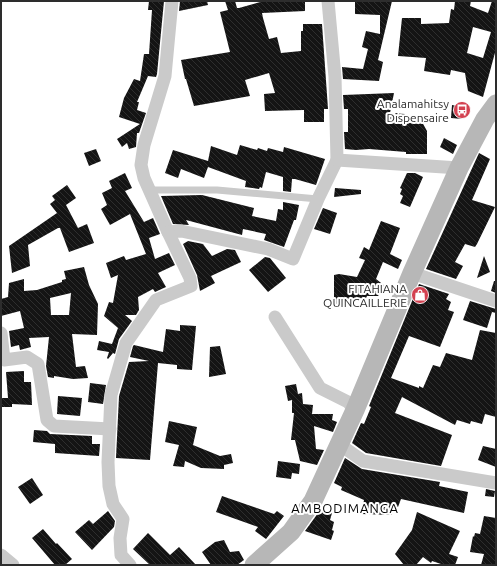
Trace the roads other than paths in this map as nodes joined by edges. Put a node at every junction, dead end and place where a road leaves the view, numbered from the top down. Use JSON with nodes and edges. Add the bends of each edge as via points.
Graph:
{"nodes":[{"id":1,"x":172,"y":1,"type":"edge"},
{"id":2,"x":328,"y":1,"type":"edge"},
{"id":3,"x":496,"y":104,"type":"edge"},
{"id":4,"x":336,"y":160,"type":"junction"},
{"id":5,"x":459,"y":168,"type":"junction"},
{"id":6,"x":149,"y":190,"type":"junction"},
{"id":7,"x":318,"y":198,"type":"junction"},
{"id":8,"x":168,"y":232,"type":"junction"},
{"id":9,"x":412,"y":274,"type":"junction"},
{"id":10,"x":496,"y":302,"type":"edge"},
{"id":11,"x":275,"y":317,"type":"dead end"},
{"id":12,"x":1,"y":333,"type":"edge"},
{"id":13,"x":2,"y":355,"type":"edge"},
{"id":14,"x":355,"y":410,"type":"junction"},
{"id":15,"x":110,"y":430,"type":"junction"},
{"id":16,"x":339,"y":444,"type":"junction"},
{"id":17,"x":496,"y":483,"type":"edge"},
{"id":18,"x":1,"y":555,"type":"edge"},
{"id":19,"x":13,"y":565,"type":"edge"},
{"id":20,"x":130,"y":565,"type":"edge"},
{"id":21,"x":254,"y":565,"type":"edge"}],
"edges":[{"from":1,"to":6,"type":"street","via":[[165,76],[140,165]]},
{"from":2,"to":4,"type":"street","via":[[335,76]]},
{"from":3,"to":5,"type":"main road","via":[[484,119]]},
{"from":4,"to":5,"type":"street"},
{"from":4,"to":7,"type":"street"},
{"from":5,"to":9,"type":"main road"},
{"from":6,"to":7,"type":"lane","via":[[217,190]]},
{"from":6,"to":8,"type":"street"},
{"from":7,"to":8,"type":"street","via":[[293,259],[268,249],[181,230]]},
{"from":8,"to":15,"type":"street","via":[[190,278],[191,286],[156,300],[126,343],[111,395]]},
{"from":9,"to":10,"type":"street"},
{"from":9,"to":14,"type":"main road"},
{"from":11,"to":14,"type":"street","via":[[320,388],[348,402]]},
{"from":12,"to":13,"type":"street"},
{"from":13,"to":15,"type":"street","via":[[4,360],[27,357],[38,364],[47,420],[54,426]]},
{"from":14,"to":16,"type":"main road"},
{"from":15,"to":20,"type":"street","via":[[109,486],[113,504],[123,519],[121,555]]},
{"from":16,"to":17,"type":"street","via":[[363,461]]},
{"from":16,"to":21,"type":"main road","via":[[303,517],[291,532]]},
{"from":18,"to":19,"type":"street"}]}
